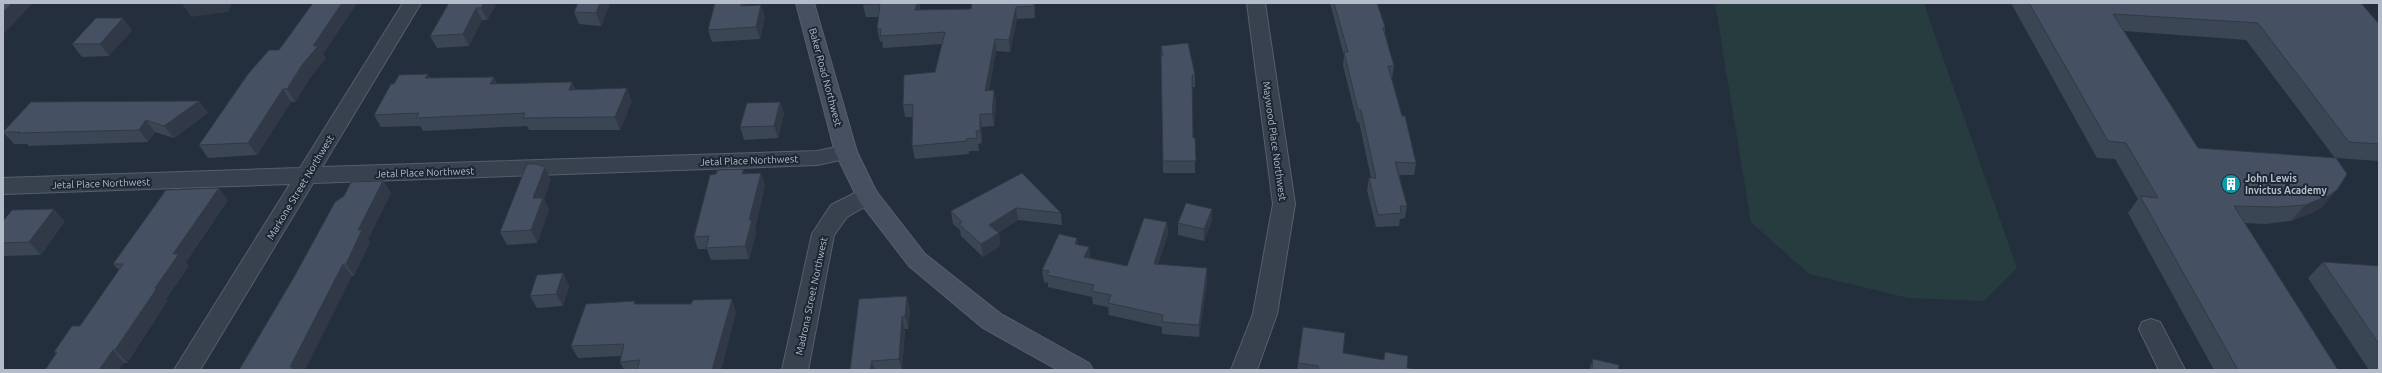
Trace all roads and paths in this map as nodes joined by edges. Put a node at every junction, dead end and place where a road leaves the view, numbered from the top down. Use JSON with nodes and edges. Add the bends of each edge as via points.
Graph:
{"nodes":[{"id":1,"x":412,"y":3,"type":"edge"},
{"id":2,"x":805,"y":3,"type":"edge"},
{"id":3,"x":1256,"y":3,"type":"edge"},
{"id":4,"x":846,"y":152,"type":"junction"},
{"id":5,"x":306,"y":176,"type":"junction"},
{"id":6,"x":3,"y":186,"type":"edge"},
{"id":7,"x":867,"y":195,"type":"junction"},
{"id":8,"x":2151,"y":329,"type":"dead end"},
{"id":9,"x":187,"y":370,"type":"edge"},
{"id":10,"x":795,"y":370,"type":"edge"},
{"id":11,"x":1080,"y":370,"type":"edge"},
{"id":12,"x":1244,"y":370,"type":"edge"},
{"id":13,"x":2172,"y":370,"type":"edge"}],
"edges":[{"from":1,"to":5,"type":"street","name":"Markone Street Northwest"},
{"from":2,"to":4,"type":"street","name":"Baker Road Northwest"},
{"from":3,"to":12,"type":"street","name":"Maywood Place Northwest","via":[[1284,204],[1265,314]]},
{"from":4,"to":5,"type":"street","name":"Jetal Place Northwest","via":[[817,158]]},
{"from":4,"to":7,"type":"street","name":"Baker Road Northwest"},
{"from":5,"to":6,"type":"street","name":"Jetal Place Northwest"},
{"from":5,"to":9,"type":"street","name":"Markone Street Northwest"},
{"from":7,"to":10,"type":"street","name":"Madrona Street Northwest","via":[[839,211],[823,234]]},
{"from":7,"to":11,"type":"street","name":"Baker Road Northwest","via":[[917,260],[992,322]]},
{"from":8,"to":13,"type":"street"}]}
